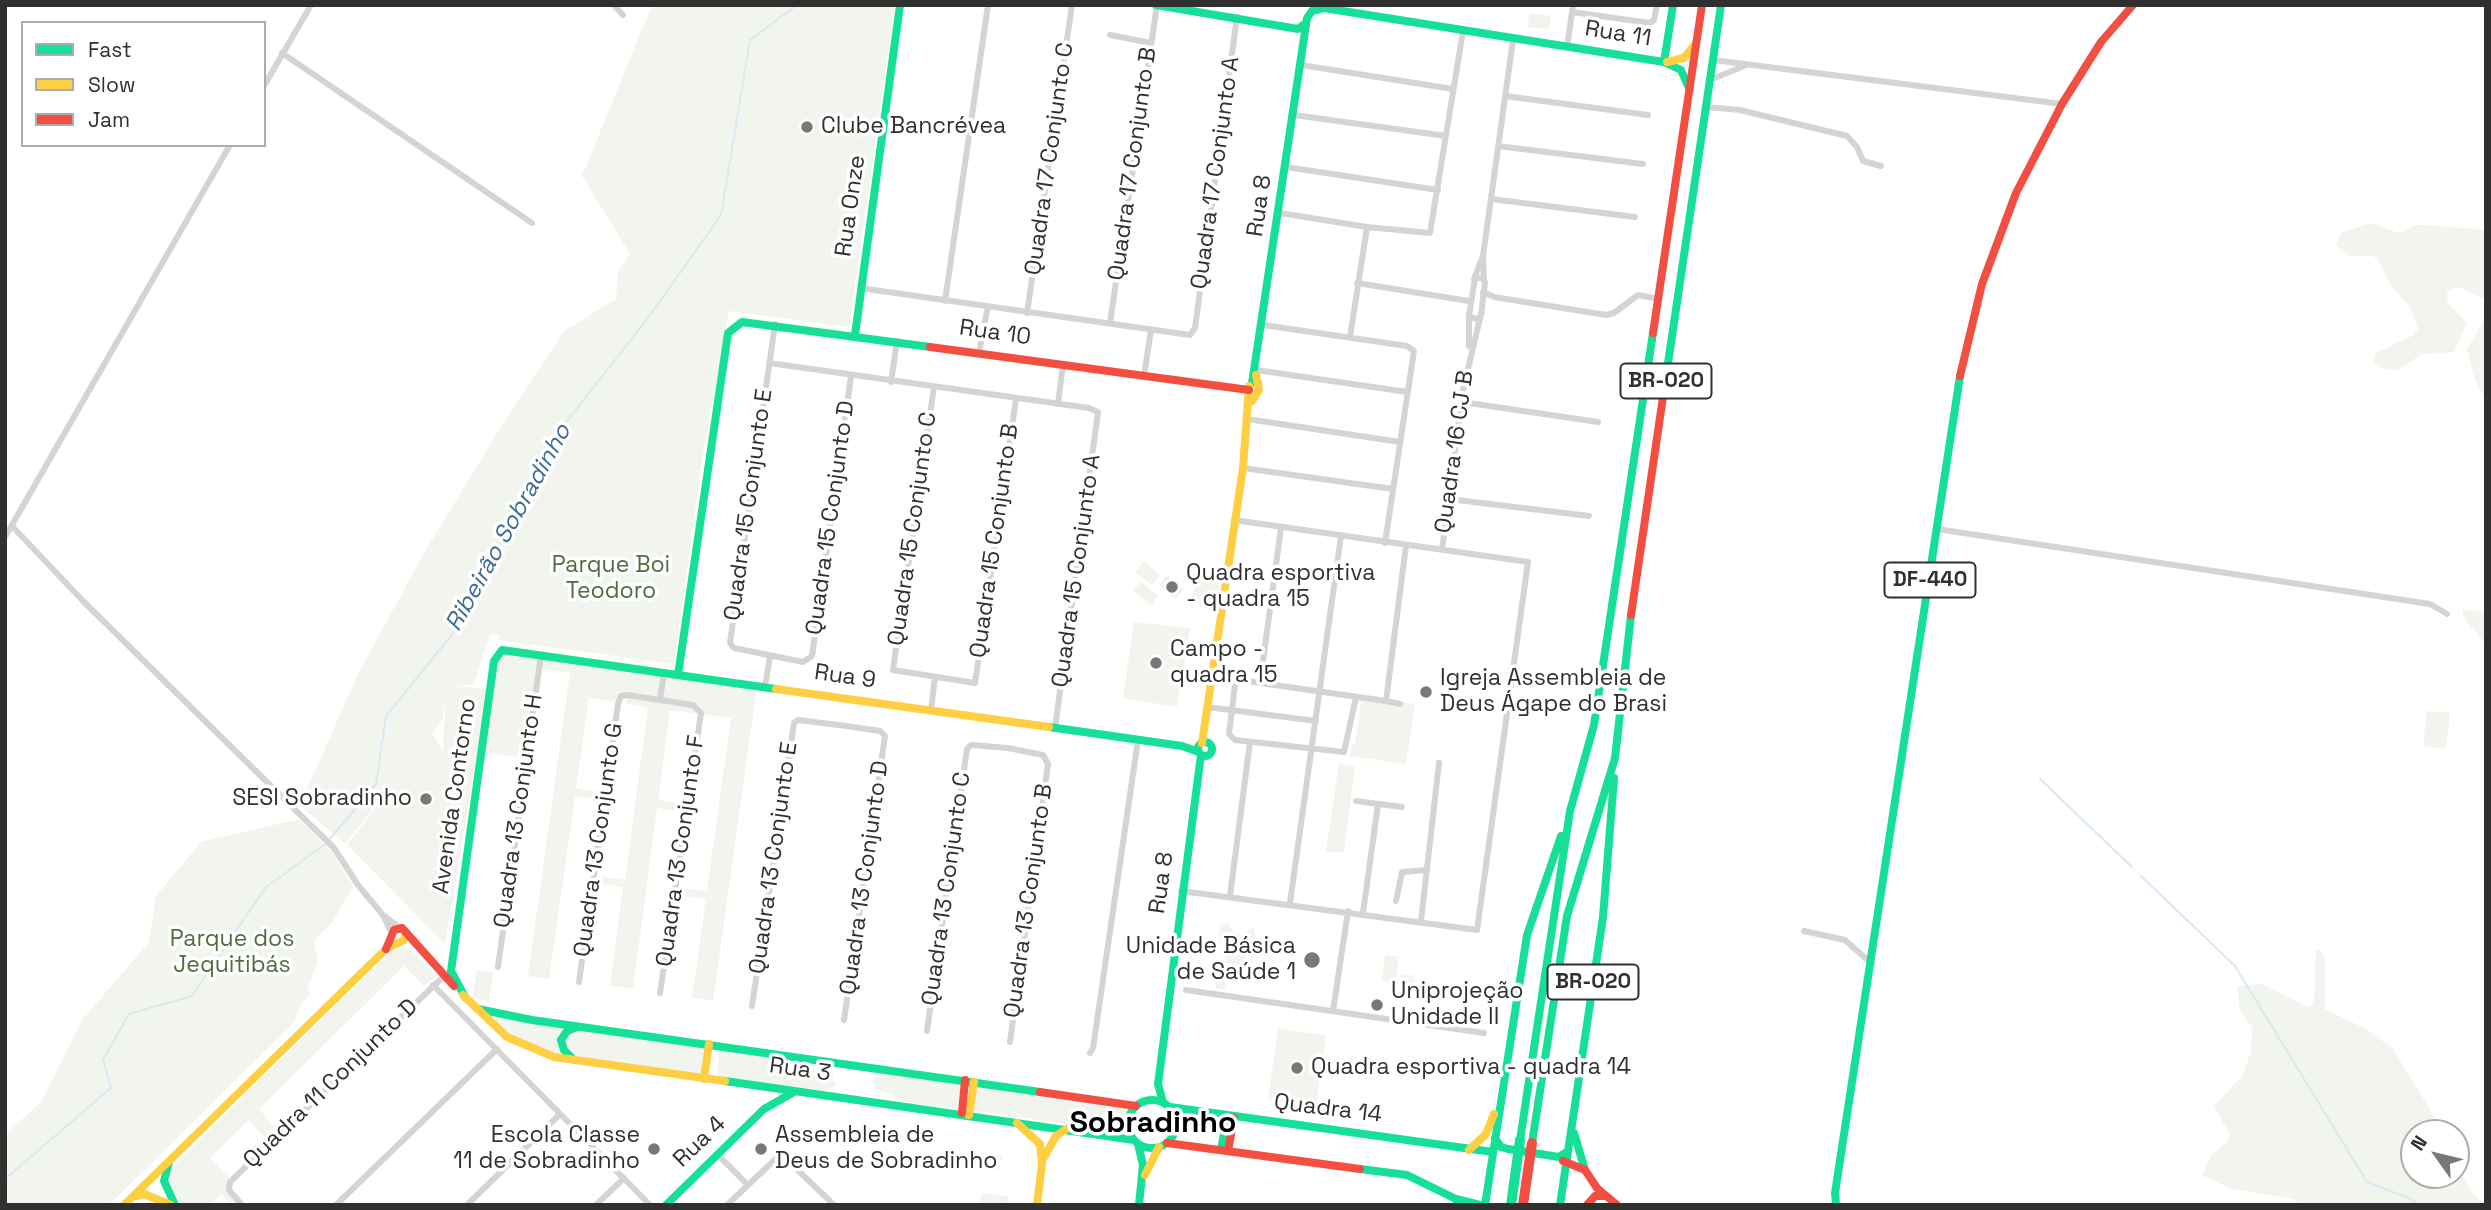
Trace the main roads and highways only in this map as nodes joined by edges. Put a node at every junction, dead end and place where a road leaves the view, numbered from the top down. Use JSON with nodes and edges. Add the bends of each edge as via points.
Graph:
{"nodes":[{"id":1,"x":900,"y":5,"type":"edge"},
{"id":2,"x":1156,"y":5,"type":"edge"},
{"id":3,"x":1673,"y":5,"type":"edge"},
{"id":4,"x":1702,"y":5,"type":"edge"},
{"id":5,"x":1721,"y":5,"type":"edge"},
{"id":6,"x":2133,"y":5,"type":"edge"},
{"id":7,"x":1307,"y":23,"type":"junction"},
{"id":8,"x":1290,"y":25,"type":"junction"},
{"id":9,"x":1696,"y":41,"type":"junction"},
{"id":10,"x":1303,"y":45,"type":"junction"},
{"id":11,"x":1664,"y":62,"type":"junction"},
{"id":12,"x":1688,"y":88,"type":"junction"},
{"id":13,"x":1662,"y":284,"type":"junction"},
{"id":14,"x":1678,"y":298,"type":"junction"},
{"id":15,"x":1653,"y":328,"type":"junction"},
{"id":16,"x":1672,"y":332,"type":"junction"},
{"id":17,"x":855,"y":335,"type":"junction"},
{"id":18,"x":1254,"y":383,"type":"junction"},
{"id":19,"x":502,"y":650,"type":"joint"},
{"id":20,"x":678,"y":675,"type":"junction"},
{"id":21,"x":1203,"y":749,"type":"junction"},
{"id":22,"x":1615,"y":758,"type":"junction"},
{"id":23,"x":1570,"y":811,"type":"junction"},
{"id":24,"x":446,"y":973,"type":"junction"},
{"id":25,"x":474,"y":1007,"type":"junction"},
{"id":26,"x":500,"y":1015,"type":"junction"},
{"id":27,"x":580,"y":1026,"type":"junction"},
{"id":28,"x":495,"y":1027,"type":"junction"},
{"id":29,"x":709,"y":1044,"type":"junction"},
{"id":30,"x":1506,"y":1056,"type":"junction"},
{"id":31,"x":575,"y":1061,"type":"junction"},
{"id":32,"x":704,"y":1079,"type":"junction"},
{"id":33,"x":970,"y":1081,"type":"junction"},
{"id":34,"x":1157,"y":1084,"type":"junction"},
{"id":35,"x":760,"y":1085,"type":"junction"},
{"id":36,"x":795,"y":1091,"type":"junction"},
{"id":37,"x":1140,"y":1103,"type":"junction"},
{"id":38,"x":1166,"y":1105,"type":"junction"},
{"id":39,"x":764,"y":1109,"type":"junction"},
{"id":40,"x":965,"y":1114,"type":"junction"},
{"id":41,"x":1230,"y":1117,"type":"junction"},
{"id":42,"x":1573,"y":1120,"type":"junction"},
{"id":43,"x":1015,"y":1122,"type":"junction"},
{"id":44,"x":1068,"y":1128,"type":"junction"},
{"id":45,"x":1495,"y":1139,"type":"junction"},
{"id":46,"x":1136,"y":1142,"type":"junction"},
{"id":47,"x":1163,"y":1145,"type":"junction"},
{"id":48,"x":1225,"y":1150,"type":"junction"},
{"id":49,"x":1469,"y":1150,"type":"junction"},
{"id":50,"x":1493,"y":1152,"type":"junction"},
{"id":51,"x":169,"y":1161,"type":"junction"},
{"id":52,"x":1564,"y":1161,"type":"junction"},
{"id":53,"x":1042,"y":1162,"type":"junction"},
{"id":54,"x":1584,"y":1170,"type":"junction"},
{"id":55,"x":150,"y":1180,"type":"junction"},
{"id":56,"x":1142,"y":1181,"type":"junction"},
{"id":57,"x":159,"y":1190,"type":"junction"},
{"id":58,"x":1606,"y":1196,"type":"junction"},
{"id":59,"x":1836,"y":1199,"type":"edge"},
{"id":60,"x":127,"y":1201,"type":"edge"},
{"id":61,"x":1457,"y":1202,"type":"edge"},
{"id":62,"x":173,"y":1205,"type":"edge"},
{"id":63,"x":666,"y":1205,"type":"edge"},
{"id":64,"x":1037,"y":1205,"type":"edge"},
{"id":65,"x":1139,"y":1205,"type":"edge"},
{"id":66,"x":1482,"y":1205,"type":"edge"},
{"id":67,"x":1510,"y":1205,"type":"edge"},
{"id":68,"x":1523,"y":1205,"type":"edge"},
{"id":69,"x":1560,"y":1205,"type":"edge"},
{"id":70,"x":1587,"y":1205,"type":"edge"},
{"id":71,"x":1617,"y":1205,"type":"edge"},
{"id":72,"x":1830,"y":1205,"type":"edge"}],
"edges":[{"from":1,"to":17,"type":"main road","name":"Rua Onze"},
{"from":2,"to":8,"type":"main road"},
{"from":3,"to":11,"type":"main road"},
{"from":4,"to":9,"type":"main road","number":"BR-020"},
{"from":5,"to":14,"type":"main road","number":"BR-020"},
{"from":6,"to":59,"type":"main road","number":"DF-440","via":[[2101,42],[2062,104],[2017,193],[1982,284],[1963,359]]},
{"from":7,"to":8,"type":"main road","via":[[1301,29]]},
{"from":7,"to":10,"type":"main road"},
{"from":7,"to":11,"type":"main road","name":"Rua 11","via":[[1312,11],[1324,8]]},
{"from":8,"to":10,"type":"main road"},
{"from":9,"to":11,"type":"main road","name":"Rua 11","via":[[1684,58]]},
{"from":9,"to":12,"type":"main road","number":"BR-020"},
{"from":10,"to":18,"type":"main road","name":"Rua 8"},
{"from":11,"to":12,"type":"main road","name":"Rua 11","via":[[1681,70]]},
{"from":12,"to":13,"type":"main road","number":"BR-020"},
{"from":13,"to":14,"type":"main road","via":[[1666,305]]},
{"from":13,"to":15,"type":"main road","number":"BR-020"},
{"from":14,"to":16,"type":"main road","number":"BR-020"},
{"from":15,"to":16,"type":"main road","via":[[1665,322]]},
{"from":15,"to":23,"type":"main road","number":"BR-020","via":[[1594,725]]},
{"from":16,"to":22,"type":"main road","number":"BR-020","via":[[1621,680]]},
{"from":17,"to":18,"type":"main road","name":"Rua 10","via":[[1233,388]]},
{"from":17,"to":20,"type":"main road","name":"Rua 10","via":[[751,320],[728,333]]},
{"from":18,"to":21,"type":"main road","name":"Rua 8"},
{"from":19,"to":20,"type":"main road","name":"Rua 9"},
{"from":19,"to":24,"type":"main road","name":"Avenida Contorno","via":[[494,661],[455,951]]},
{"from":20,"to":21,"type":"main road","name":"Rua 9"},
{"from":21,"to":34,"type":"main road","name":"Rua 8"},
{"from":22,"to":42,"type":"main road","number":"BR-020","via":[[1603,917]]},
{"from":22,"to":68,"type":"main road","number":"BR-020","bridge":true,"via":[[1567,916]]},
{"from":23,"to":30,"type":"main road","number":"BR-020","via":[[1527,935]]},
{"from":23,"to":67,"type":"main road","number":"BR-020","bridge":true},
{"from":24,"to":25,"type":"main road","name":"Rua 3"},
{"from":24,"to":51,"type":"main road","via":[[399,934]]},
{"from":25,"to":26,"type":"main road","name":"Rua 3"},
{"from":25,"to":28,"type":"main road","name":"Rua 3"},
{"from":26,"to":27,"type":"main road","name":"Rua 3"},
{"from":26,"to":28,"type":"main road"},
{"from":27,"to":29,"type":"main road","name":"Rua 3"},
{"from":27,"to":31,"type":"main road","via":[[567,1031],[561,1040]]},
{"from":28,"to":31,"type":"main road","name":"Rua 3","via":[[528,1048]]},
{"from":29,"to":32,"type":"main road"},
{"from":29,"to":33,"type":"main road","name":"Rua 3"},
{"from":30,"to":45,"type":"main road","number":"BR-020"},
{"from":30,"to":49,"type":"main road","via":[[1494,1117]]},
{"from":31,"to":32,"type":"main road","name":"Rua 3"},
{"from":32,"to":35,"type":"main road","name":"Rua 3"},
{"from":33,"to":37,"type":"main road","name":"Rua 3"},
{"from":33,"to":40,"type":"main road"},
{"from":34,"to":37,"type":"main road"},
{"from":34,"to":38,"type":"main road","name":"Rua 8"},
{"from":35,"to":36,"type":"main road","name":"Rua 3"},
{"from":35,"to":39,"type":"main road","via":[[768,1098]]},
{"from":36,"to":39,"type":"main road","name":"Rua 4"},
{"from":36,"to":40,"type":"main road","name":"Rua 3"},
{"from":37,"to":38,"type":"main road"},
{"from":37,"to":46,"type":"main road","via":[[1128,1122]]},
{"from":38,"to":41,"type":"main road","name":"Quadra 14"},
{"from":38,"to":47,"type":"main road","via":[[1175,1129]]},
{"from":39,"to":63,"type":"main road","name":"Rua 4"},
{"from":40,"to":43,"type":"main road","name":"Rua 3"},
{"from":41,"to":48,"type":"main road"},
{"from":41,"to":49,"type":"main road","name":"Quadra 14"},
{"from":42,"to":52,"type":"main road","number":"BR-020"},
{"from":42,"to":54,"type":"main road"},
{"from":43,"to":44,"type":"main road","name":"Rua 3"},
{"from":43,"to":53,"type":"main road","via":[[1036,1137]]},
{"from":44,"to":46,"type":"main road","name":"Rua 3"},
{"from":44,"to":53,"type":"main road","via":[[1056,1136]]},
{"from":45,"to":50,"type":"main road","number":"BR-020"},
{"from":45,"to":52,"type":"main road","via":[[1501,1147]]},
{"from":46,"to":47,"type":"main road"},
{"from":46,"to":56,"type":"main road"},
{"from":47,"to":48,"type":"main road"},
{"from":47,"to":56,"type":"main road"},
{"from":48,"to":61,"type":"main road","via":[[1407,1175]]},
{"from":49,"to":50,"type":"main road","name":"Quadra 14"},
{"from":50,"to":52,"type":"main road","name":"Quadra 14"},
{"from":50,"to":66,"type":"main road","number":"BR-020"},
{"from":51,"to":55,"type":"main road"},
{"from":51,"to":57,"type":"main road"},
{"from":52,"to":54,"type":"main road"},
{"from":52,"to":69,"type":"main road","number":"BR-020"},
{"from":53,"to":64,"type":"main road"},
{"from":54,"to":58,"type":"main road"},
{"from":55,"to":57,"type":"main road","via":[[146,1187]]},
{"from":55,"to":60,"type":"main road"},
{"from":56,"to":65,"type":"main road"},
{"from":57,"to":60,"type":"main road"},
{"from":57,"to":62,"type":"main road"},
{"from":58,"to":70,"type":"main road","via":[[1595,1196]]},
{"from":58,"to":71,"type":"main road"},
{"from":59,"to":72,"type":"main road","number":"DF-440"},
{"from":61,"to":66,"type":"main road"}]}
